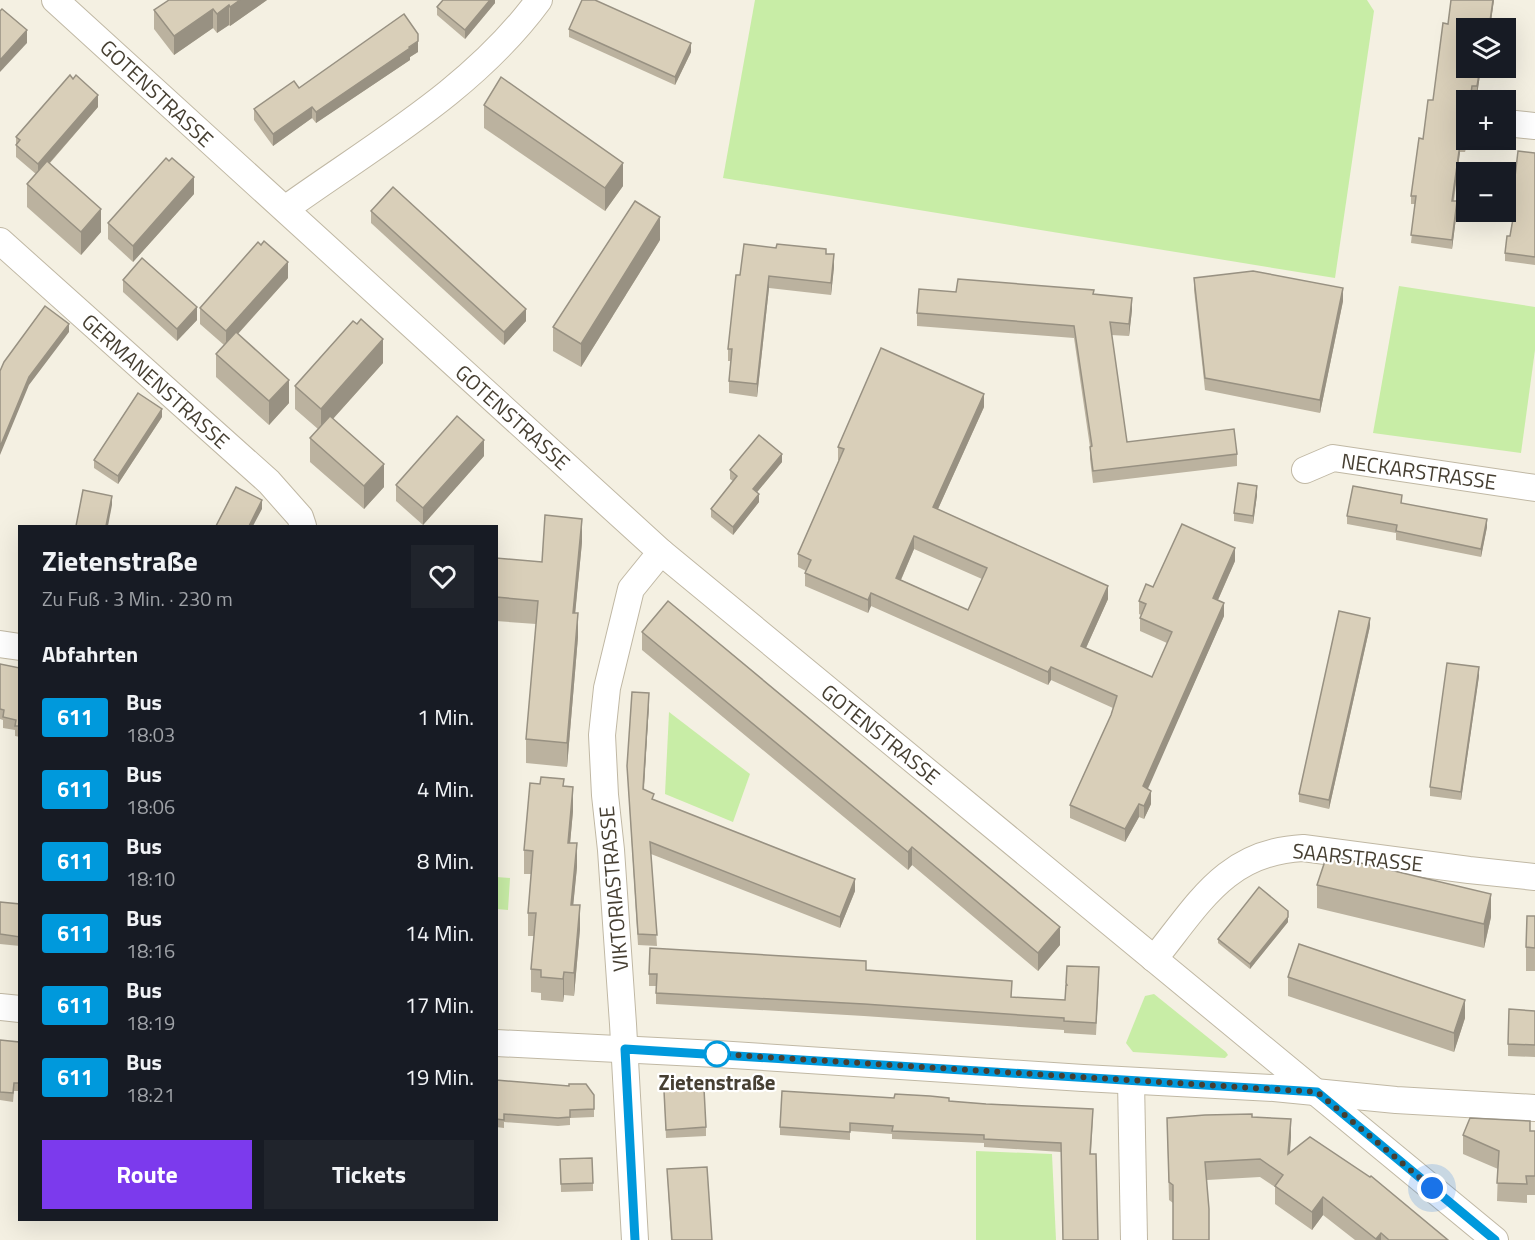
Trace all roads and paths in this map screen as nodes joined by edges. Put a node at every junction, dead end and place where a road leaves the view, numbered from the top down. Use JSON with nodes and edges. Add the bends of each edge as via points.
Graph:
{"nodes":[{"id":1,"x":55,"y":0,"type":"edge"},
{"id":2,"x":539,"y":0,"type":"edge"},
{"id":3,"x":1516,"y":124,"type":"edge"},
{"id":4,"x":1535,"y":126,"type":"edge"},
{"id":5,"x":285,"y":209,"type":"junction"},
{"id":6,"x":0,"y":241,"type":"edge"},
{"id":7,"x":1305,"y":470,"type":"dead end"},
{"id":8,"x":1535,"y":488,"type":"edge"},
{"id":9,"x":303,"y":525,"type":"edge"},
{"id":10,"x":661,"y":552,"type":"junction"},
{"id":11,"x":0,"y":644,"type":"edge"},
{"id":12,"x":18,"y":647,"type":"edge"},
{"id":13,"x":1535,"y":877,"type":"edge"},
{"id":14,"x":1154,"y":959,"type":"junction"},
{"id":15,"x":0,"y":1007,"type":"edge"},
{"id":16,"x":18,"y":1009,"type":"edge"},
{"id":17,"x":498,"y":1043,"type":"edge"},
{"id":18,"x":625,"y":1049,"type":"junction"},
{"id":19,"x":1131,"y":1081,"type":"junction"},
{"id":20,"x":1317,"y":1092,"type":"junction"},
{"id":21,"x":1535,"y":1108,"type":"edge"},
{"id":22,"x":635,"y":1240,"type":"edge"},
{"id":23,"x":1134,"y":1240,"type":"edge"},
{"id":24,"x":1494,"y":1240,"type":"edge"}],
"edges":[{"from":1,"to":5,"type":"street","name":"GOTENSTRASSE"},
{"from":2,"to":5,"type":"street","via":[[496,52],[470,76],[399,131]]},
{"from":3,"to":4,"type":"street"},
{"from":5,"to":10,"type":"street","name":"GOTENSTRASSE"},
{"from":6,"to":9,"type":"street","name":"GERMANENSTRASSE","via":[[269,482]]},
{"from":7,"to":8,"type":"street","name":"NECKARSTRASSE","via":[[1333,458]]},
{"from":10,"to":14,"type":"street","name":"GOTENSTRASSE"},
{"from":10,"to":18,"type":"street","name":"VIKTORIASTRASSE","via":[[631,589],[608,688],[602,735]]},
{"from":11,"to":12,"type":"street"},
{"from":13,"to":14,"type":"street","name":"SAARSTRASSE","via":[[1303,848],[1283,849],[1249,860],[1226,874]]},
{"from":14,"to":20,"type":"street","name":"GOTENSTRASSE"},
{"from":15,"to":16,"type":"street"},
{"from":17,"to":18,"type":"street"},
{"from":18,"to":19,"type":"street"},
{"from":18,"to":22,"type":"street","name":"VIKTORIASTRASSE"},
{"from":19,"to":20,"type":"street"},
{"from":19,"to":23,"type":"street"},
{"from":20,"to":21,"type":"street"},
{"from":20,"to":24,"type":"street","name":"GOTENSTRASSE"}]}
